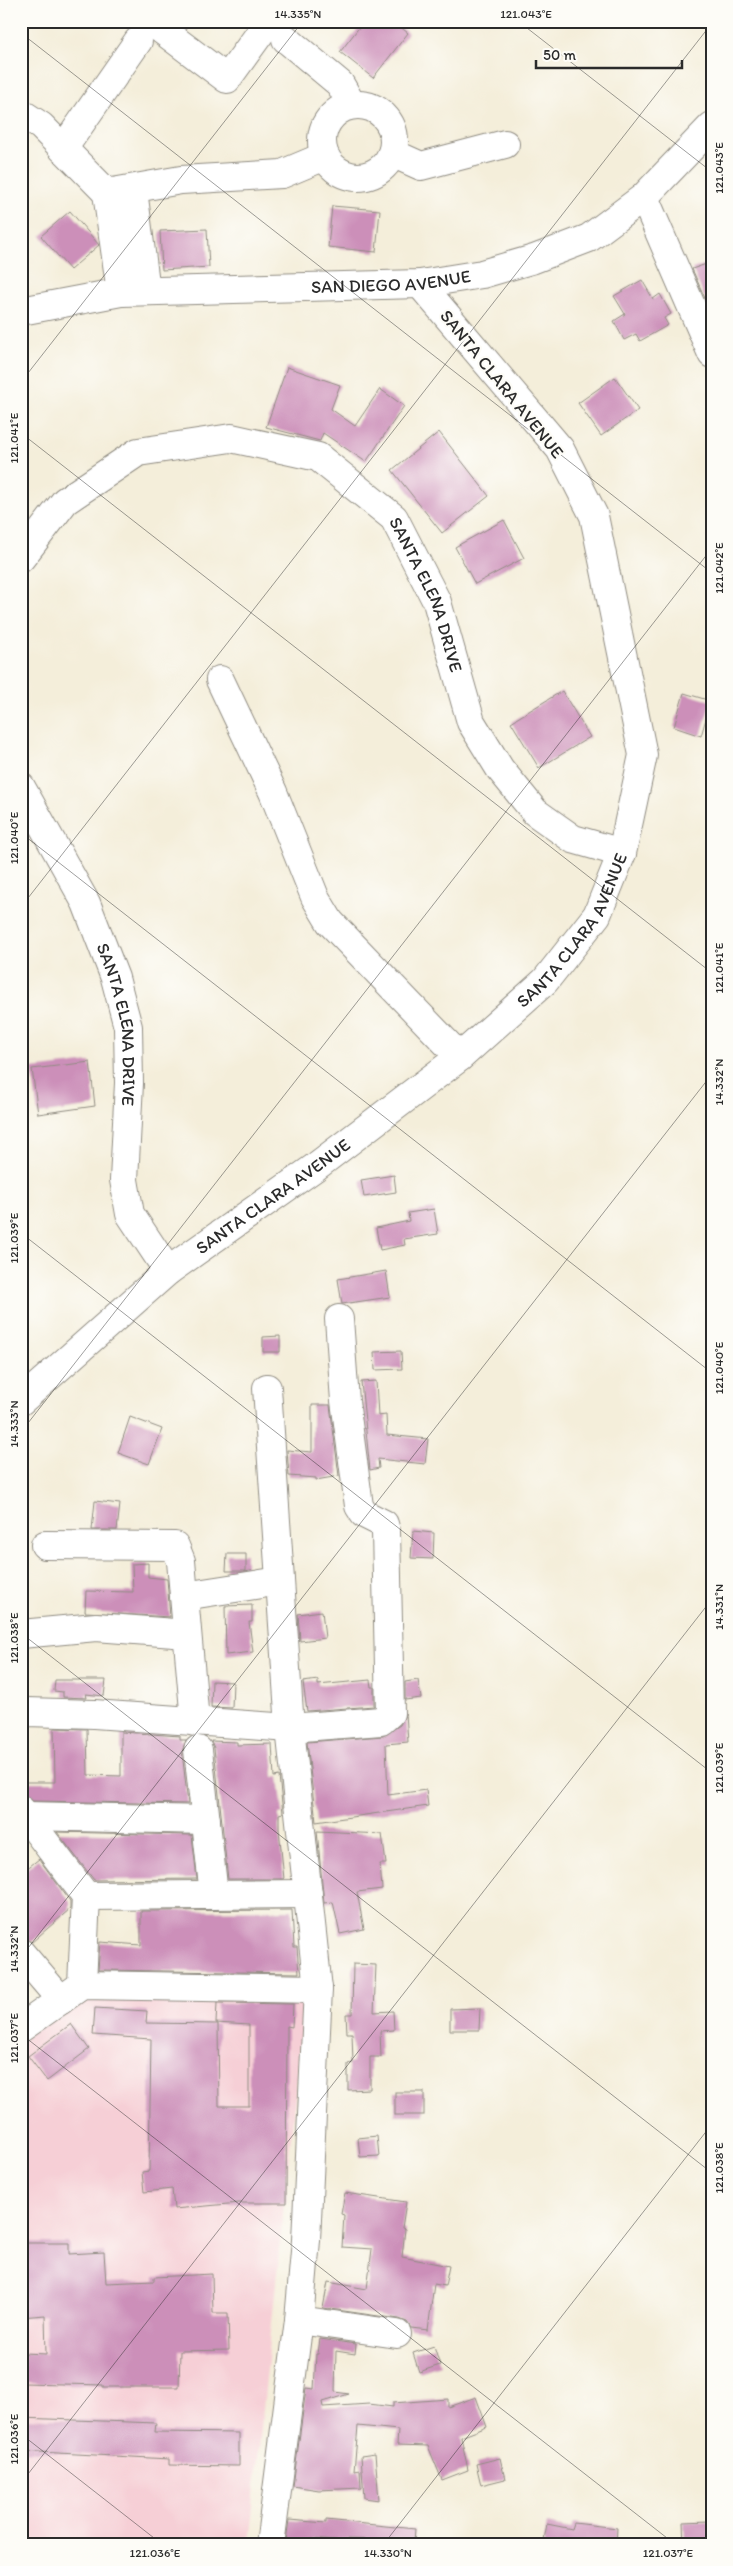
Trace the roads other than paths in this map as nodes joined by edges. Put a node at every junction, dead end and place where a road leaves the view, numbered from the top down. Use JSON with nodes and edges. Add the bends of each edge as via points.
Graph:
{"nodes":[{"id":1,"x":277,"y":30,"type":"edge"},
{"id":2,"x":144,"y":31,"type":"edge"},
{"id":3,"x":352,"y":105,"type":"junction"},
{"id":4,"x":21,"y":113,"type":"edge"},
{"id":5,"x":709,"y":137,"type":"edge"},
{"id":6,"x":505,"y":144,"type":"dead end"},
{"id":7,"x":63,"y":149,"type":"junction"},
{"id":8,"x":392,"y":153,"type":"junction"},
{"id":9,"x":325,"y":156,"type":"junction"},
{"id":10,"x":120,"y":192,"type":"junction"},
{"id":11,"x":644,"y":197,"type":"junction"},
{"id":12,"x":420,"y":284,"type":"junction"},
{"id":13,"x":134,"y":291,"type":"junction"},
{"id":14,"x":21,"y":311,"type":"edge"},
{"id":15,"x":712,"y":354,"type":"edge"},
{"id":16,"x":21,"y":558,"type":"edge"},
{"id":17,"x":220,"y":680,"type":"dead end"},
{"id":18,"x":21,"y":787,"type":"edge"},
{"id":19,"x":622,"y":853,"type":"junction"},
{"id":20,"x":460,"y":1057,"type":"junction"},
{"id":21,"x":168,"y":1271,"type":"junction"},
{"id":22,"x":339,"y":1319,"type":"dead end"},
{"id":23,"x":266,"y":1388,"type":"dead end"},
{"id":24,"x":21,"y":1401,"type":"edge"},
{"id":25,"x":45,"y":1545,"type":"dead end"},
{"id":26,"x":280,"y":1581,"type":"junction"},
{"id":27,"x":184,"y":1596,"type":"junction"},
{"id":28,"x":21,"y":1634,"type":"edge"},
{"id":29,"x":187,"y":1634,"type":"junction"},
{"id":30,"x":21,"y":1715,"type":"edge"},
{"id":31,"x":194,"y":1722,"type":"junction"},
{"id":32,"x":290,"y":1728,"type":"junction"},
{"id":33,"x":198,"y":1750,"type":"dead end"},
{"id":34,"x":23,"y":1813,"type":"edge"},
{"id":35,"x":206,"y":1820,"type":"junction"},
{"id":36,"x":308,"y":1894,"type":"junction"},
{"id":37,"x":214,"y":1895,"type":"junction"},
{"id":38,"x":86,"y":1896,"type":"junction"},
{"id":39,"x":21,"y":1953,"type":"edge"},
{"id":40,"x":318,"y":1989,"type":"junction"},
{"id":41,"x":72,"y":1992,"type":"junction"},
{"id":42,"x":21,"y":2028,"type":"edge"},
{"id":43,"x":299,"y":2320,"type":"junction"},
{"id":44,"x":397,"y":2334,"type":"dead end"},
{"id":45,"x":270,"y":2545,"type":"edge"},
{"id":46,"x":274,"y":2545,"type":"edge"}],
"edges":[{"from":1,"to":2,"type":"street","via":[[228,79]]},
{"from":1,"to":3,"type":"street","via":[[340,84]]},
{"from":2,"to":7,"type":"street"},
{"from":3,"to":8,"type":"street","via":[[365,105],[386,118],[392,129]]},
{"from":3,"to":9,"type":"street","via":[[333,115],[326,124],[323,134]]},
{"from":4,"to":7,"type":"street","via":[[41,126]]},
{"from":5,"to":11,"type":"street","name":"SAN DIEGO AVENUE"},
{"from":6,"to":8,"type":"street","via":[[421,166]]},
{"from":7,"to":10,"type":"street"},
{"from":8,"to":9,"type":"street","via":[[376,172],[359,176],[342,173]]},
{"from":9,"to":10,"type":"street","via":[[282,174],[181,180]]},
{"from":10,"to":13,"type":"street"},
{"from":11,"to":12,"type":"street","name":"SAN DIEGO AVENUE","via":[[589,238],[482,274]]},
{"from":11,"to":15,"type":"street"},
{"from":12,"to":13,"type":"street","name":"SAN DIEGO AVENUE"},
{"from":12,"to":19,"type":"street","name":"SANTA CLARA AVENUE","via":[[560,449],[594,516],[643,755]]},
{"from":13,"to":14,"type":"street","name":"SAN DIEGO AVENUE"},
{"from":16,"to":19,"type":"street","name":"SANTA ELENA DRIVE","via":[[65,501],[138,452],[231,438],[318,457],[394,518],[436,602],[472,722],[500,769],[535,812],[574,839]]},
{"from":17,"to":20,"type":"street","via":[[273,792],[315,897],[330,922]]},
{"from":18,"to":21,"type":"street","name":"SANTA ELENA DRIVE","via":[[86,904],[115,978],[128,1027],[124,1180],[130,1214]]},
{"from":19,"to":20,"type":"street","name":"SANTA CLARA AVENUE","via":[[596,915],[545,981]]},
{"from":20,"to":21,"type":"street","name":"SANTA CLARA AVENUE","via":[[314,1168]]},
{"from":21,"to":24,"type":"street","name":"SANTA CLARA AVENUE"},
{"from":22,"to":32,"type":"street","via":[[345,1401],[359,1506],[364,1514],[384,1524],[386,1531],[391,1706],[390,1713],[381,1721]]},
{"from":23,"to":26,"type":"street"},
{"from":25,"to":27,"type":"street","via":[[176,1546],[181,1561]]},
{"from":26,"to":27,"type":"street"},
{"from":26,"to":32,"type":"street"},
{"from":27,"to":29,"type":"street"},
{"from":28,"to":29,"type":"street","via":[[96,1627]]},
{"from":29,"to":31,"type":"street"},
{"from":30,"to":31,"type":"street","via":[[27,1712],[94,1714]]},
{"from":31,"to":32,"type":"street"},
{"from":32,"to":36,"type":"street"},
{"from":33,"to":35,"type":"street"},
{"from":34,"to":35,"type":"street"},
{"from":34,"to":38,"type":"street"},
{"from":35,"to":37,"type":"street"},
{"from":36,"to":37,"type":"street"},
{"from":36,"to":40,"type":"street"},
{"from":37,"to":38,"type":"street"},
{"from":38,"to":41,"type":"street"},
{"from":39,"to":41,"type":"street"},
{"from":40,"to":41,"type":"street"},
{"from":40,"to":43,"type":"street"},
{"from":41,"to":42,"type":"street"},
{"from":43,"to":44,"type":"street"},
{"from":43,"to":45,"type":"street"},
{"from":45,"to":46,"type":"street"}]}
